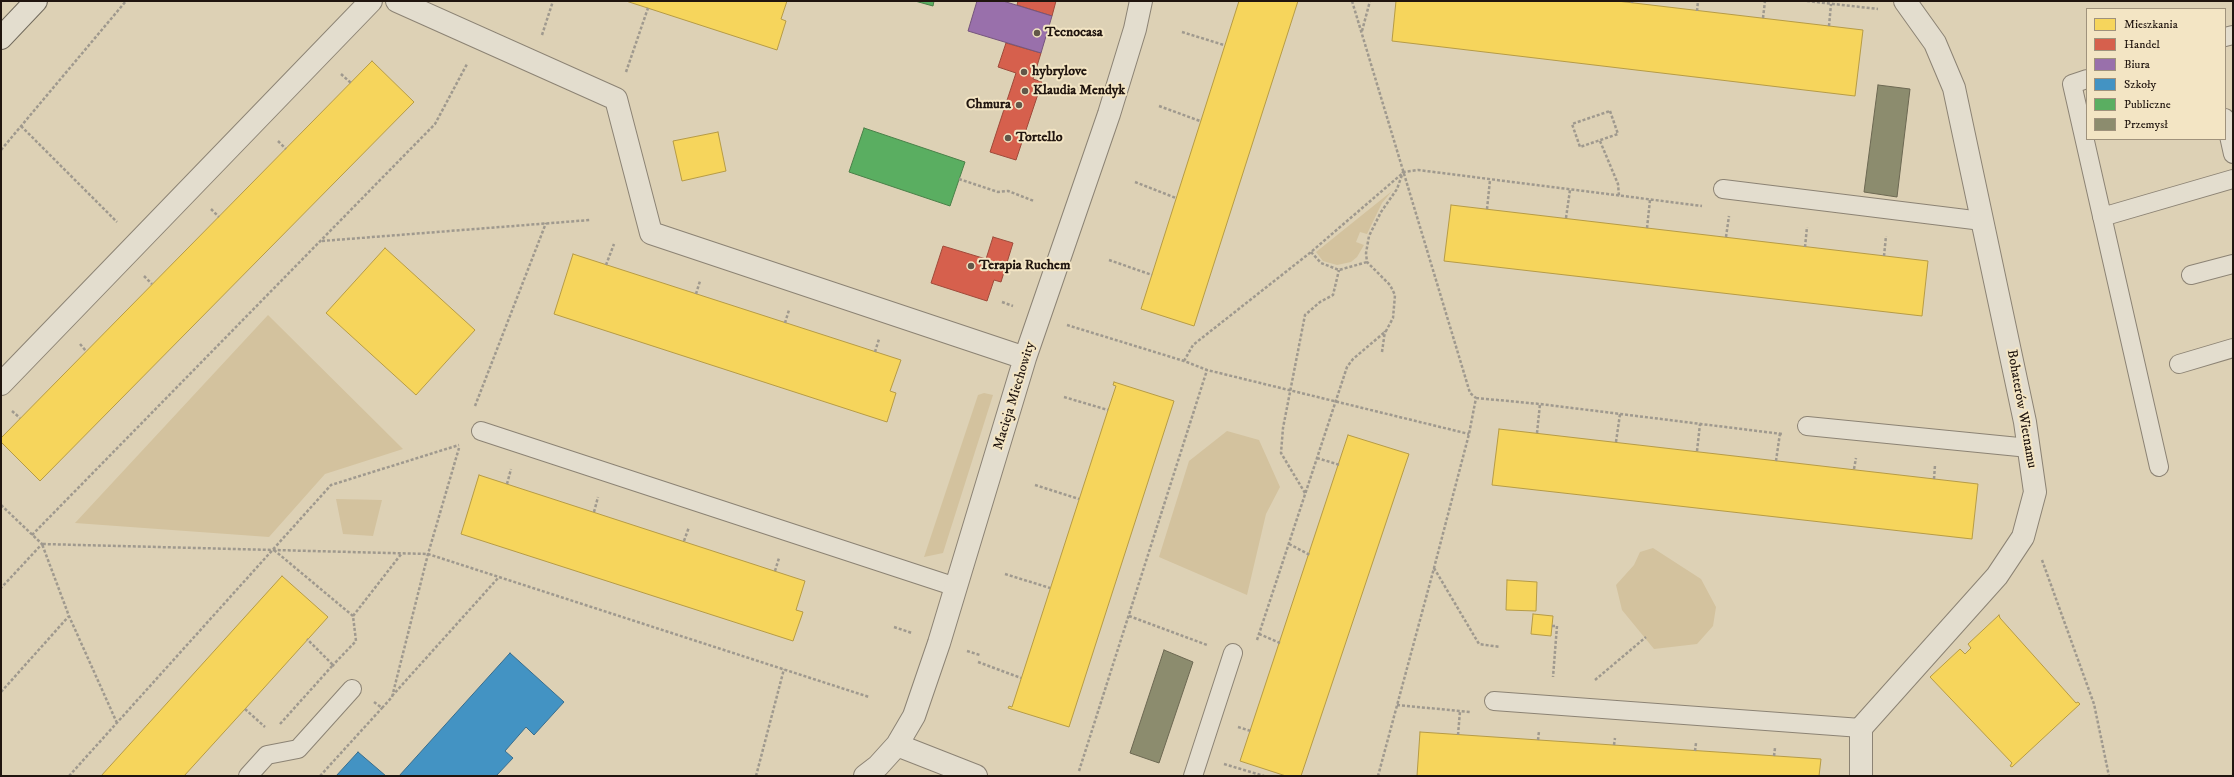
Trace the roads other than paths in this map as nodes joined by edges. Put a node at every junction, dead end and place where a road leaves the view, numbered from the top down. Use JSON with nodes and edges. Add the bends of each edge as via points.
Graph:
{"nodes":[{"id":1,"x":36,"y":1,"type":"edge"},
{"id":2,"x":371,"y":1,"type":"edge"},
{"id":3,"x":397,"y":1,"type":"edge"},
{"id":4,"x":1141,"y":1,"type":"edge"},
{"id":5,"x":1909,"y":7,"type":"edge"},
{"id":6,"x":1,"y":38,"type":"edge"},
{"id":7,"x":2086,"y":79,"type":"edge"},
{"id":8,"x":2226,"y":122,"type":"edge"},
{"id":9,"x":2233,"y":154,"type":"edge"},
{"id":10,"x":2233,"y":179,"type":"edge"},
{"id":11,"x":1723,"y":189,"type":"dead end"},
{"id":12,"x":2102,"y":217,"type":"junction"},
{"id":13,"x":1982,"y":221,"type":"junction"},
{"id":14,"x":2233,"y":264,"type":"edge"},
{"id":15,"x":2191,"y":275,"type":"dead end"},
{"id":16,"x":2233,"y":348,"type":"edge"},
{"id":17,"x":1025,"y":358,"type":"junction"},
{"id":18,"x":2180,"y":364,"type":"dead end"},
{"id":19,"x":1,"y":384,"type":"edge"},
{"id":20,"x":1807,"y":426,"type":"dead end"},
{"id":21,"x":482,"y":432,"type":"road end"},
{"id":22,"x":2028,"y":448,"type":"junction"},
{"id":23,"x":2159,"y":467,"type":"dead end"},
{"id":24,"x":956,"y":587,"type":"junction"},
{"id":25,"x":1233,"y":653,"type":"road end"},
{"id":26,"x":354,"y":687,"type":"road end"},
{"id":27,"x":1494,"y":701,"type":"dead end"},
{"id":28,"x":1862,"y":728,"type":"junction"},
{"id":29,"x":897,"y":744,"type":"junction"},
{"id":30,"x":248,"y":776,"type":"edge"},
{"id":31,"x":865,"y":776,"type":"edge"},
{"id":32,"x":976,"y":776,"type":"edge"},
{"id":33,"x":1194,"y":776,"type":"edge"},
{"id":34,"x":1861,"y":776,"type":"edge"}],
"edges":[{"from":1,"to":6,"type":"street"},
{"from":2,"to":19,"type":"street"},
{"from":3,"to":17,"type":"street","via":[[616,99],[651,233]]},
{"from":4,"to":17,"type":"street","name":"Macieja Miechowity","via":[[1109,114]]},
{"from":5,"to":13,"type":"street","name":"Bohaterów Wietnamu","via":[[1935,43],[1954,88]]},
{"from":7,"to":12,"type":"lane","via":[[2072,84]]},
{"from":8,"to":9,"type":"lane"},
{"from":10,"to":12,"type":"lane"},
{"from":11,"to":13,"type":"lane"},
{"from":12,"to":23,"type":"lane"},
{"from":13,"to":22,"type":"street","name":"Bohaterów Wietnamu","via":[[2025,422]]},
{"from":14,"to":15,"type":"lane"},
{"from":16,"to":18,"type":"lane"},
{"from":17,"to":24,"type":"street","name":"Macieja Miechowity"},
{"from":20,"to":22,"type":"lane"},
{"from":21,"to":24,"type":"lane"},
{"from":22,"to":28,"type":"street","name":"Bohaterów Wietnamu","via":[[2035,492],[2023,537],[2018,546],[1997,576]]},
{"from":24,"to":29,"type":"street","name":"Macieja Miechowity","via":[[914,716]]},
{"from":25,"to":33,"type":"lane"},
{"from":26,"to":30,"type":"lane","via":[[298,749],[267,755]]},
{"from":27,"to":28,"type":"lane"},
{"from":28,"to":34,"type":"street"},
{"from":29,"to":31,"type":"street","name":"Macieja Miechowity","via":[[878,766]]},
{"from":29,"to":32,"type":"street"}]}
